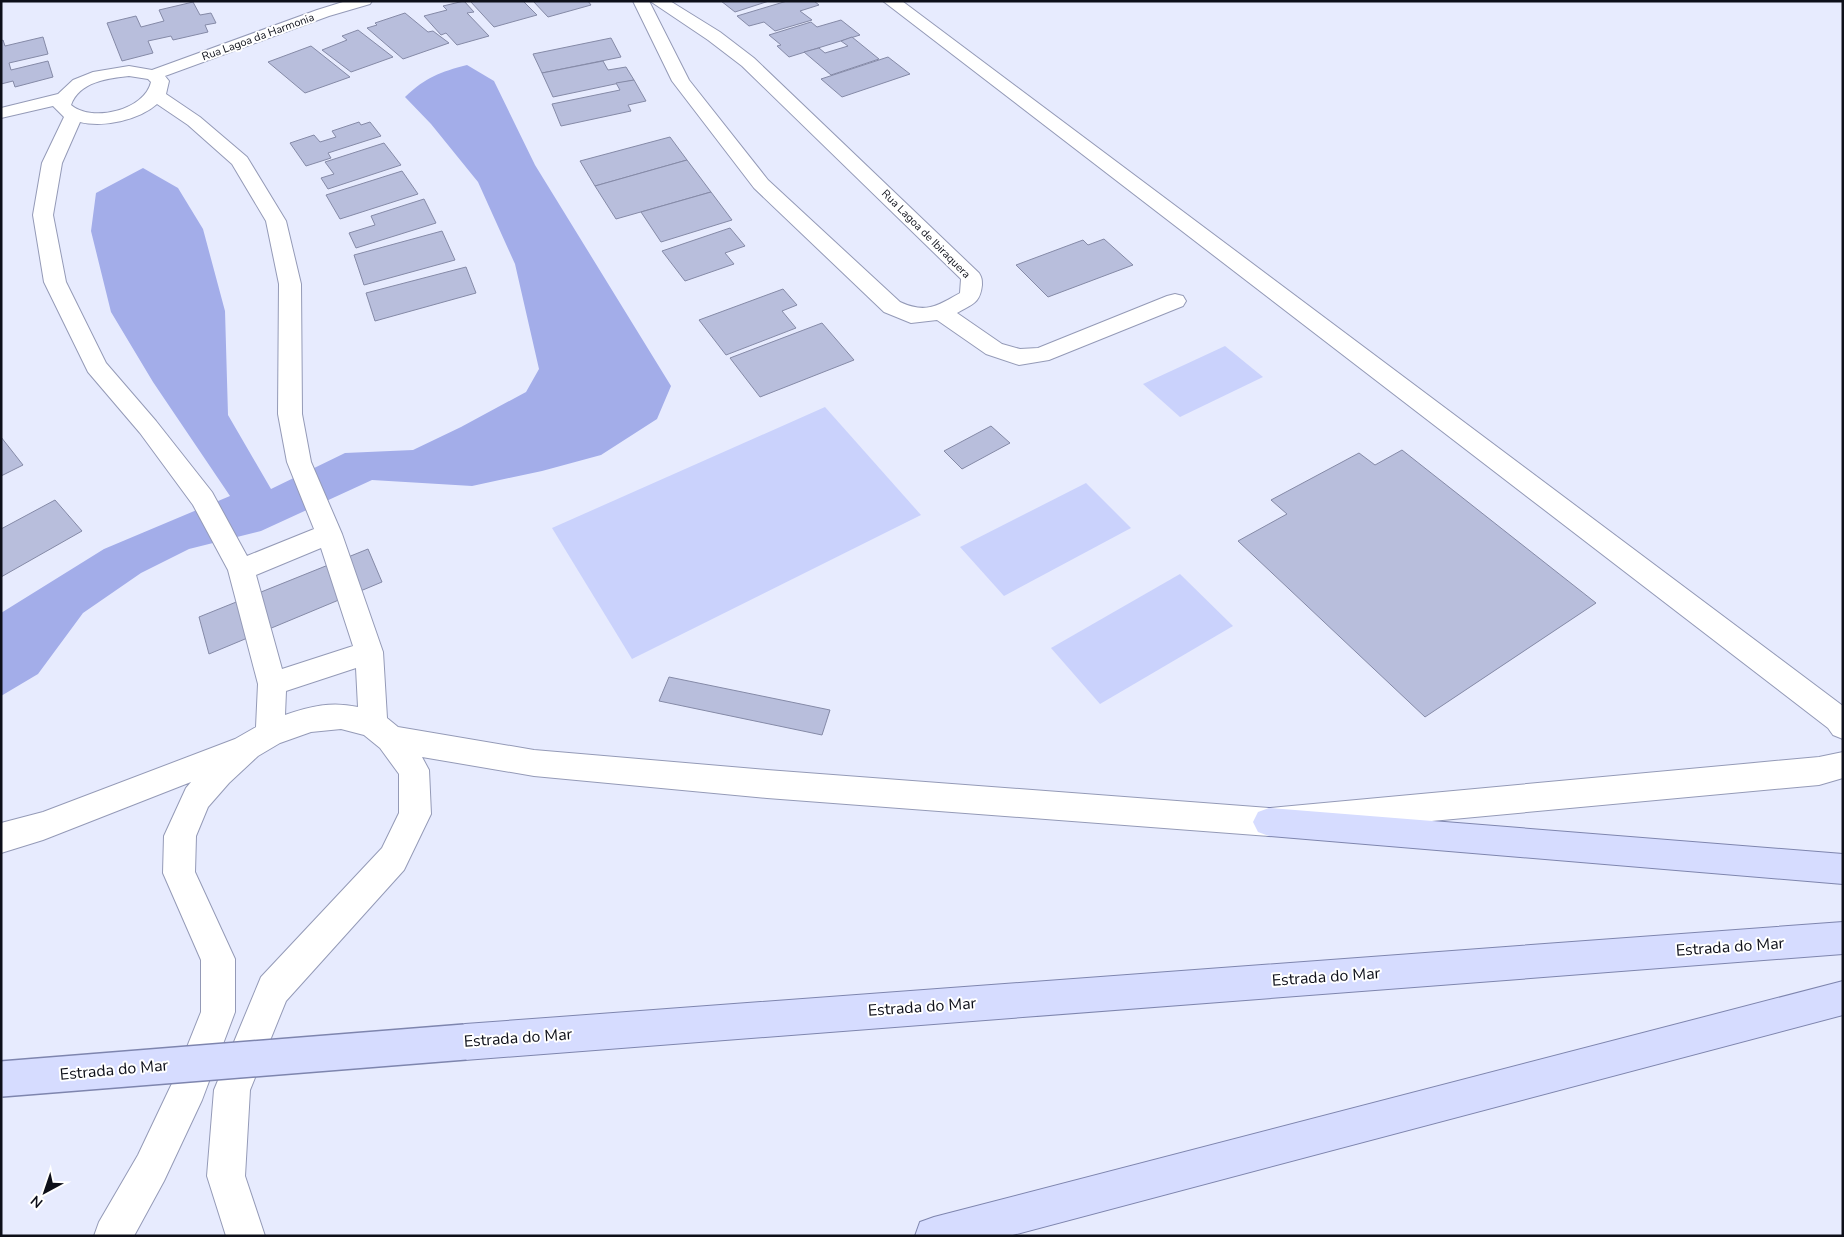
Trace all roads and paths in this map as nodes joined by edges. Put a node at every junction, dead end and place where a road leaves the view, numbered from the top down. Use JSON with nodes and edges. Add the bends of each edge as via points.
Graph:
{"nodes":[{"id":1,"x":364,"y":1,"type":"edge"},
{"id":2,"x":641,"y":1,"type":"edge"},
{"id":3,"x":658,"y":1,"type":"edge"},
{"id":4,"x":891,"y":1,"type":"edge"},
{"id":5,"x":318,"y":7,"type":"edge"},
{"id":6,"x":155,"y":85,"type":"junction"},
{"id":7,"x":68,"y":107,"type":"junction"},
{"id":8,"x":1,"y":113,"type":"edge"},
{"id":9,"x":1175,"y":301,"type":"dead end"},
{"id":10,"x":941,"y":313,"type":"junction"},
{"id":11,"x":324,"y":524,"type":"junction"},
{"id":12,"x":241,"y":570,"type":"junction"},
{"id":13,"x":369,"y":652,"type":"junction"},
{"id":14,"x":272,"y":684,"type":"junction"},
{"id":15,"x":1843,"y":726,"type":"edge"},
{"id":16,"x":382,"y":732,"type":"junction"},
{"id":17,"x":258,"y":740,"type":"junction"},
{"id":18,"x":1843,"y":765,"type":"edge"},
{"id":19,"x":1269,"y":822,"type":"junction"},
{"id":20,"x":1,"y":838,"type":"edge"},
{"id":21,"x":1843,"y":869,"type":"edge"},
{"id":22,"x":1843,"y":938,"type":"edge"},
{"id":23,"x":1843,"y":998,"type":"edge"},
{"id":24,"x":1,"y":1079,"type":"edge"},
{"id":25,"x":113,"y":1236,"type":"edge"},
{"id":26,"x":246,"y":1236,"type":"edge"},
{"id":27,"x":934,"y":1236,"type":"edge"}],
"edges":[{"from":1,"to":5,"type":"street","name":"Rua Lagoa da Harmonia"},
{"from":2,"to":10,"type":"street","name":"Rua Lagoa de Ibiraquera","via":[[681,81],[761,184],[892,307],[911,316]]},
{"from":3,"to":10,"type":"street","name":"Rua Lagoa de Ibiraquera","via":[[748,62],[972,278],[970,296]]},
{"from":4,"to":15,"type":"street","via":[[1838,719]]},
{"from":5,"to":6,"type":"street","name":"Rua Lagoa da Harmonia"},
{"from":6,"to":7,"type":"street","name":"Rua Lagoa da Harmonia","via":[[140,106],[119,115],[87,118]]},
{"from":6,"to":7,"type":"street","via":[[128,71],[96,77],[70,90]]},
{"from":6,"to":11,"type":"street","via":[[240,161],[276,221],[290,284],[290,414],[299,462]]},
{"from":7,"to":8,"type":"street"},
{"from":7,"to":12,"type":"street","via":[[52,163],[43,215],[55,282],[96,367],[148,427],[203,499]]},
{"from":9,"to":10,"type":"street","via":[[1041,355],[1019,357],[994,349]]},
{"from":11,"to":12,"type":"street"},
{"from":11,"to":13,"type":"street"},
{"from":12,"to":14,"type":"street"},
{"from":13,"to":14,"type":"street"},
{"from":13,"to":16,"type":"street"},
{"from":14,"to":17,"type":"street"},
{"from":16,"to":17,"type":"street","via":[[341,716],[310,719]]},
{"from":16,"to":19,"type":"street","via":[[534,763]]},
{"from":16,"to":26,"type":"street","via":[[414,770],[415,814],[393,859],[273,989],[232,1090],[226,1176]]},
{"from":17,"to":20,"type":"street","via":[[43,826]]},
{"from":17,"to":25,"type":"street","via":[[218,772],[197,798],[180,836],[179,873],[218,959],[218,1012],[189,1087]]},
{"from":18,"to":19,"type":"street","via":[[1819,771]]},
{"from":19,"to":21,"type":"main road"},
{"from":22,"to":24,"type":"main road","name":"Estrada do Mar","bridge":true},
{"from":23,"to":27,"type":"main road"}]}
